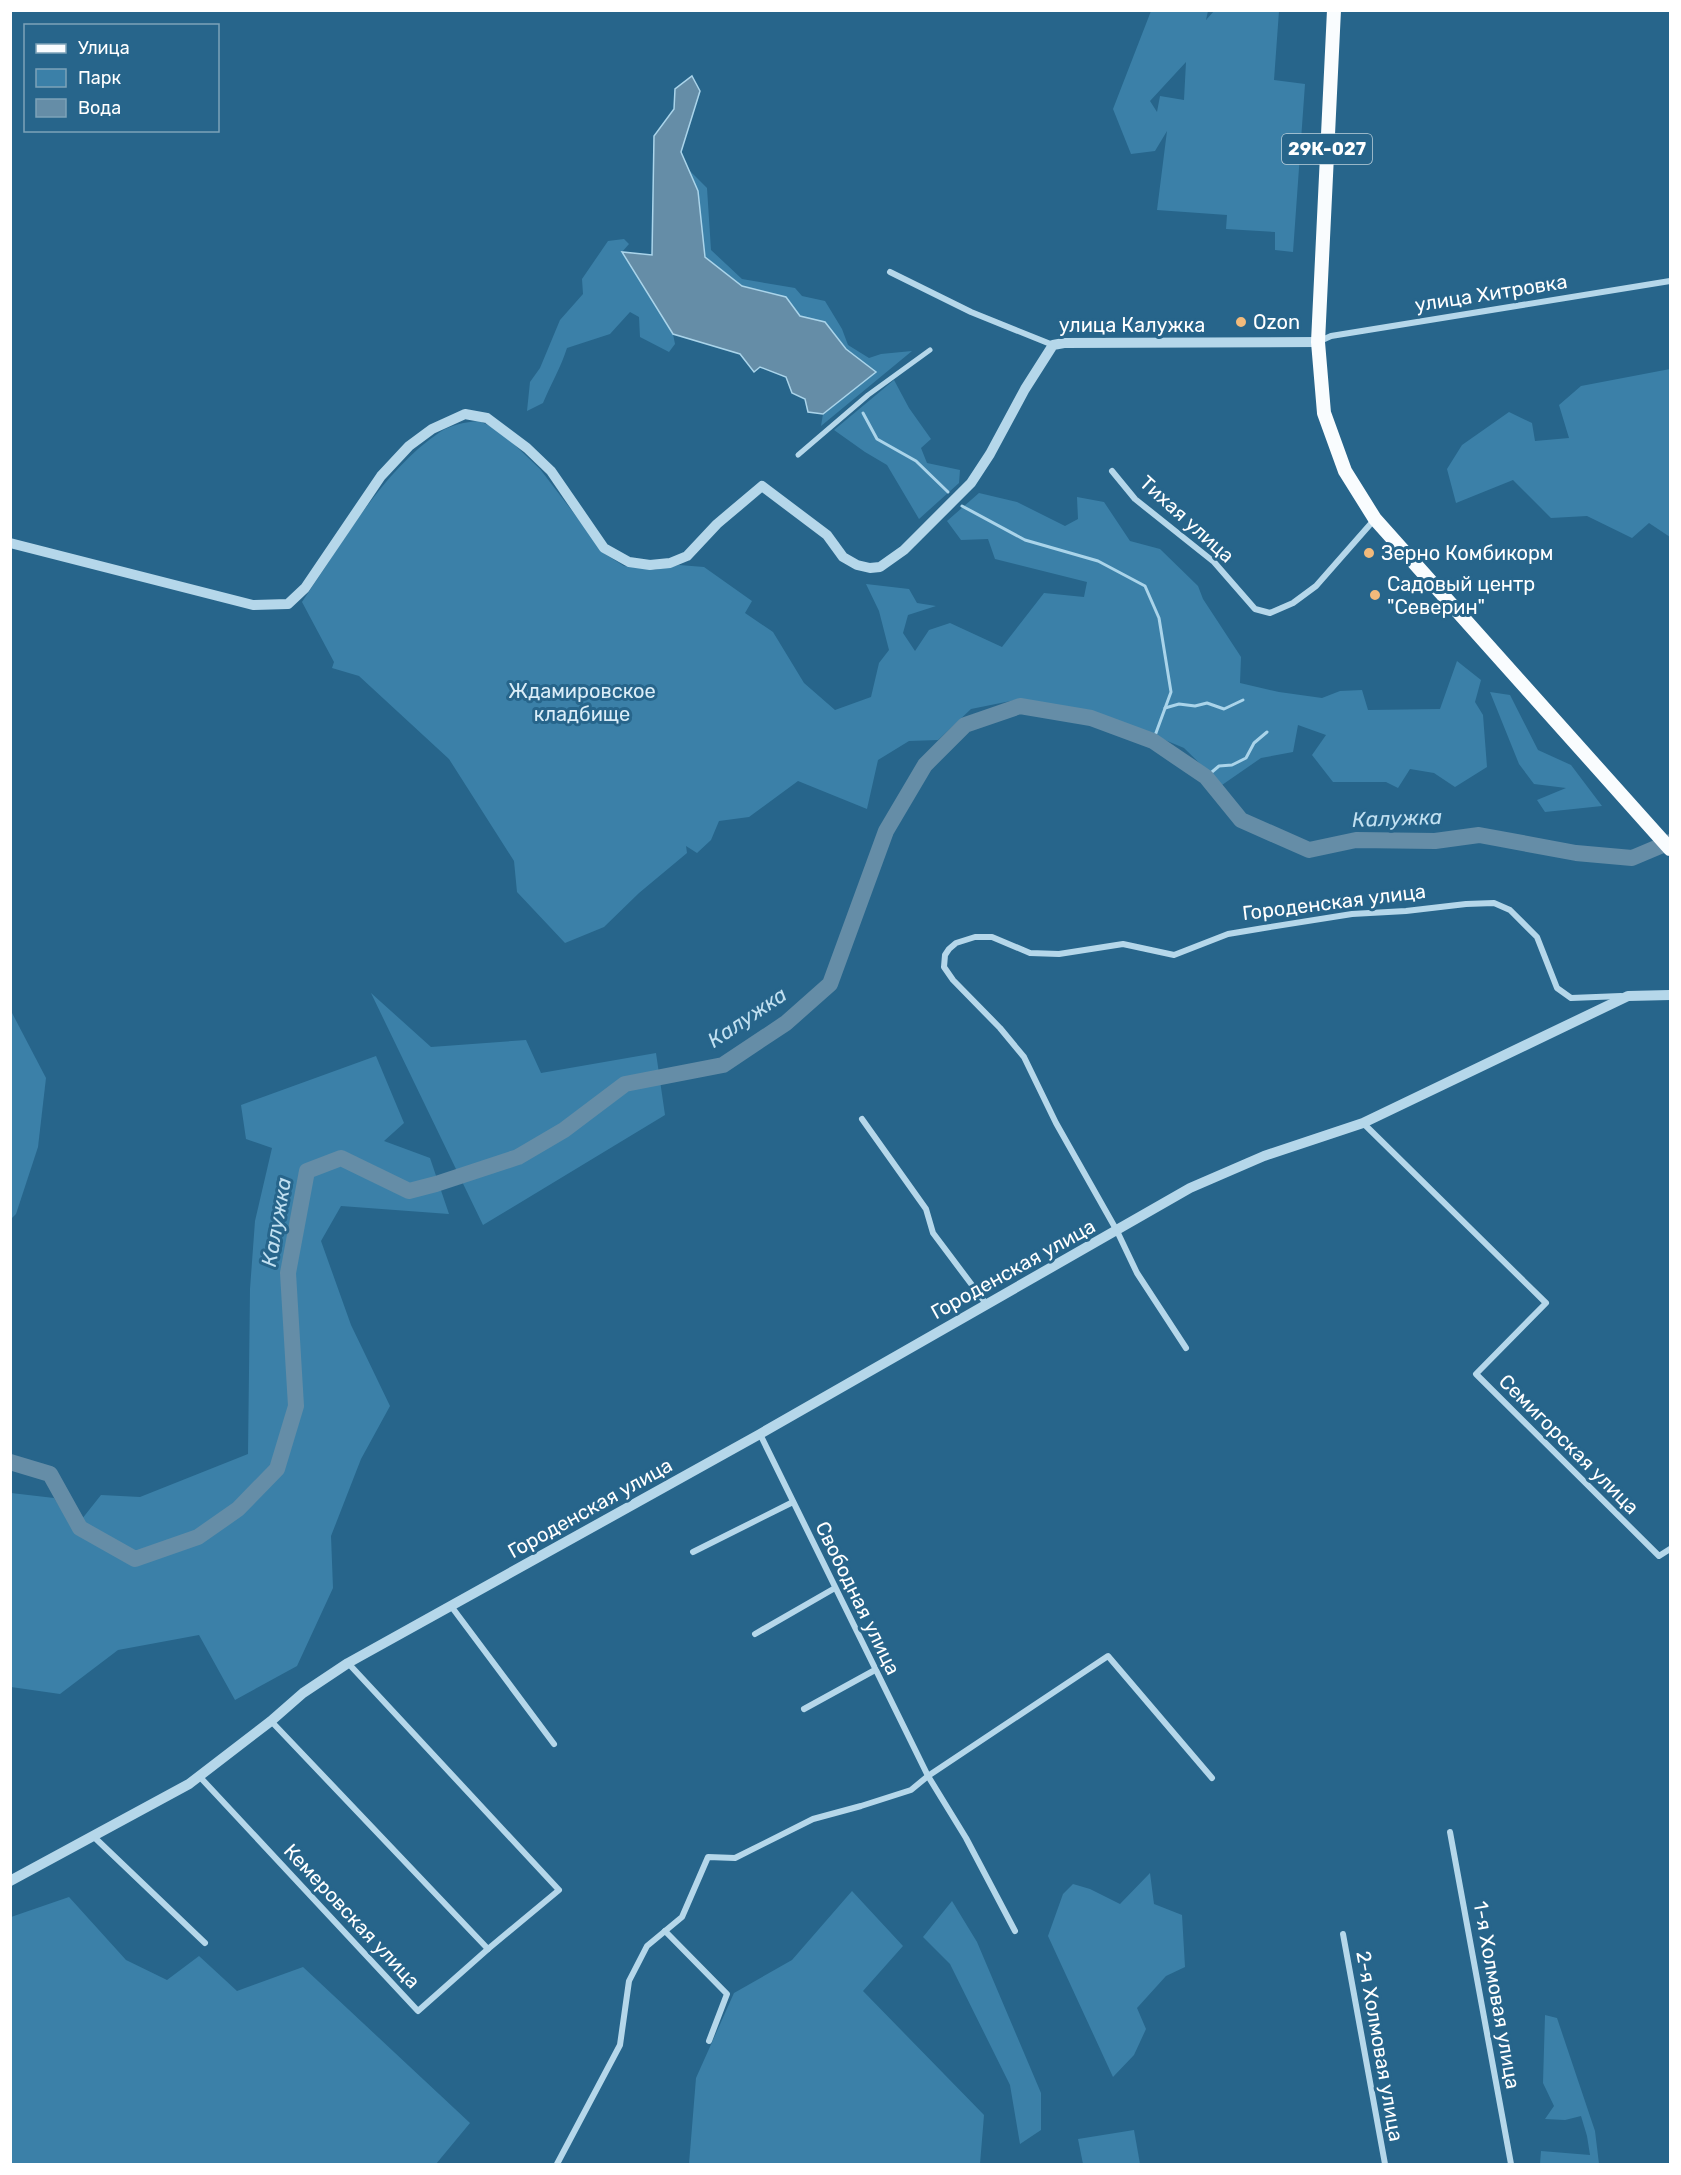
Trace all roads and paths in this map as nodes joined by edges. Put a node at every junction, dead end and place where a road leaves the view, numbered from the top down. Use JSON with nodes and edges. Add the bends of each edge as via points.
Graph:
{"nodes":[{"id":1,"x":1334,"y":10,"type":"edge"},
{"id":2,"x":890,"y":272,"type":"dead end"},
{"id":3,"x":1671,"y":281,"type":"edge"},
{"id":4,"x":1318,"y":342,"type":"junction"},
{"id":5,"x":1053,"y":345,"type":"junction"},
{"id":6,"x":930,"y":350,"type":"dead end"},
{"id":7,"x":798,"y":455,"type":"dead end"},
{"id":8,"x":1112,"y":471,"type":"dead end"},
{"id":9,"x":1375,"y":519,"type":"junction"},
{"id":10,"x":10,"y":543,"type":"edge"},
{"id":11,"x":1671,"y":849,"type":"edge"},
{"id":12,"x":1671,"y":995,"type":"edge"},
{"id":13,"x":1628,"y":996,"type":"junction"},
{"id":14,"x":862,"y":1119,"type":"dead end"},
{"id":15,"x":1363,"y":1123,"type":"junction"},
{"id":16,"x":1118,"y":1231,"type":"junction"},
{"id":17,"x":987,"y":1305,"type":"junction"},
{"id":18,"x":1186,"y":1348,"type":"dead end"},
{"id":19,"x":760,"y":1434,"type":"junction"},
{"id":20,"x":793,"y":1502,"type":"junction"},
{"id":21,"x":1671,"y":1549,"type":"edge"},
{"id":22,"x":693,"y":1552,"type":"dead end"},
{"id":23,"x":835,"y":1588,"type":"junction"},
{"id":24,"x":451,"y":1606,"type":"junction"},
{"id":25,"x":755,"y":1634,"type":"dead end"},
{"id":26,"x":348,"y":1663,"type":"junction"},
{"id":27,"x":875,"y":1670,"type":"junction"},
{"id":28,"x":804,"y":1709,"type":"dead end"},
{"id":29,"x":271,"y":1721,"type":"junction"},
{"id":30,"x":554,"y":1744,"type":"dead end"},
{"id":31,"x":199,"y":1776,"type":"junction"},
{"id":32,"x":928,"y":1776,"type":"junction"},
{"id":33,"x":1212,"y":1778,"type":"dead end"},
{"id":34,"x":1450,"y":1832,"type":"dead end"},
{"id":35,"x":93,"y":1836,"type":"junction"},
{"id":36,"x":10,"y":1881,"type":"edge"},
{"id":37,"x":665,"y":1931,"type":"junction"},
{"id":38,"x":1015,"y":1931,"type":"dead end"},
{"id":39,"x":1343,"y":1934,"type":"dead end"},
{"id":40,"x":205,"y":1943,"type":"dead end"},
{"id":41,"x":488,"y":1949,"type":"junction"},
{"id":42,"x":709,"y":2042,"type":"dead end"},
{"id":43,"x":557,"y":2164,"type":"edge"},
{"id":44,"x":1385,"y":2164,"type":"edge"},
{"id":45,"x":1511,"y":2164,"type":"edge"}],
"edges":[{"from":1,"to":4,"type":"main road","number":"29К-027"},
{"from":2,"to":5,"type":"street","name":"улица Калужка","via":[[971,312]]},
{"from":3,"to":4,"type":"street","name":"улица Хитровка","via":[[1331,336]]},
{"from":4,"to":5,"type":"street","name":"улица Калужка"},
{"from":4,"to":9,"type":"main road","via":[[1324,413],[1345,471]]},
{"from":5,"to":10,"type":"street","via":[[971,483],[904,550],[880,567],[857,565],[843,556],[827,535],[762,486],[687,556],[670,563],[629,562],[604,548],[551,471],[527,448],[487,418],[465,414],[432,429],[409,446],[381,477],[305,588],[288,604],[253,605]]},
{"from":6,"to":7,"type":"street","via":[[868,395]]},
{"from":8,"to":9,"type":"street","name":"Тихая улица","via":[[1135,499],[1214,562],[1255,609],[1270,613],[1293,603],[1316,586]]},
{"from":9,"to":11,"type":"main road"},
{"from":12,"to":13,"type":"street","name":"Городенская улица"},
{"from":13,"to":15,"type":"street","name":"Городенская улица"},
{"from":13,"to":16,"type":"street","name":"Городенская улица","via":[[1570,998],[1557,988],[1537,937],[1510,910],[1494,903],[1352,914],[1264,928],[1228,934],[1174,955],[1123,944],[1059,954],[1030,953],[992,936],[956,943],[945,955],[944,967],[1023,1057]]},
{"from":14,"to":17,"type":"street","via":[[926,1209],[933,1233]]},
{"from":15,"to":16,"type":"street","name":"Городенская улица","via":[[1264,1156],[1190,1188]]},
{"from":15,"to":21,"type":"street","name":"Семигорская улица","via":[[1546,1303],[1476,1374],[1659,1556]]},
{"from":16,"to":17,"type":"street","name":"Городенская улица"},
{"from":16,"to":18,"type":"street","name":"Городенская улица","via":[[1137,1274]]},
{"from":17,"to":19,"type":"street","name":"Городенская улица"},
{"from":19,"to":20,"type":"street","name":"Свободная улица"},
{"from":19,"to":24,"type":"street","name":"Городенская улица"},
{"from":20,"to":22,"type":"street"},
{"from":20,"to":23,"type":"street","name":"Свободная улица"},
{"from":23,"to":25,"type":"street"},
{"from":23,"to":27,"type":"street","name":"Свободная улица"},
{"from":24,"to":26,"type":"street","name":"Городенская улица"},
{"from":24,"to":30,"type":"street"},
{"from":26,"to":29,"type":"street","name":"Городенская улица","via":[[303,1693]]},
{"from":26,"to":41,"type":"street","name":"Кемеровская улица","via":[[559,1890]]},
{"from":27,"to":28,"type":"street"},
{"from":27,"to":32,"type":"street","name":"Свободная улица"},
{"from":29,"to":31,"type":"street","name":"Городенская улица"},
{"from":29,"to":41,"type":"street"},
{"from":31,"to":35,"type":"street","name":"Городенская улица"},
{"from":31,"to":41,"type":"street","name":"Кемеровская улица","via":[[418,2011]]},
{"from":32,"to":33,"type":"street","via":[[1108,1656]]},
{"from":32,"to":37,"type":"street","via":[[910,1790],[813,1819],[735,1858],[708,1857],[682,1917]]},
{"from":32,"to":38,"type":"street","name":"Свободная улица"},
{"from":34,"to":45,"type":"street","name":"1-я Холмовая улица"},
{"from":35,"to":36,"type":"street","name":"Городенская улица"},
{"from":35,"to":40,"type":"street"},
{"from":37,"to":42,"type":"street","via":[[727,1994]]},
{"from":37,"to":43,"type":"street","via":[[647,1946],[629,1981],[620,2045]]},
{"from":39,"to":44,"type":"street","name":"2-я Холмовая улица"}]}
